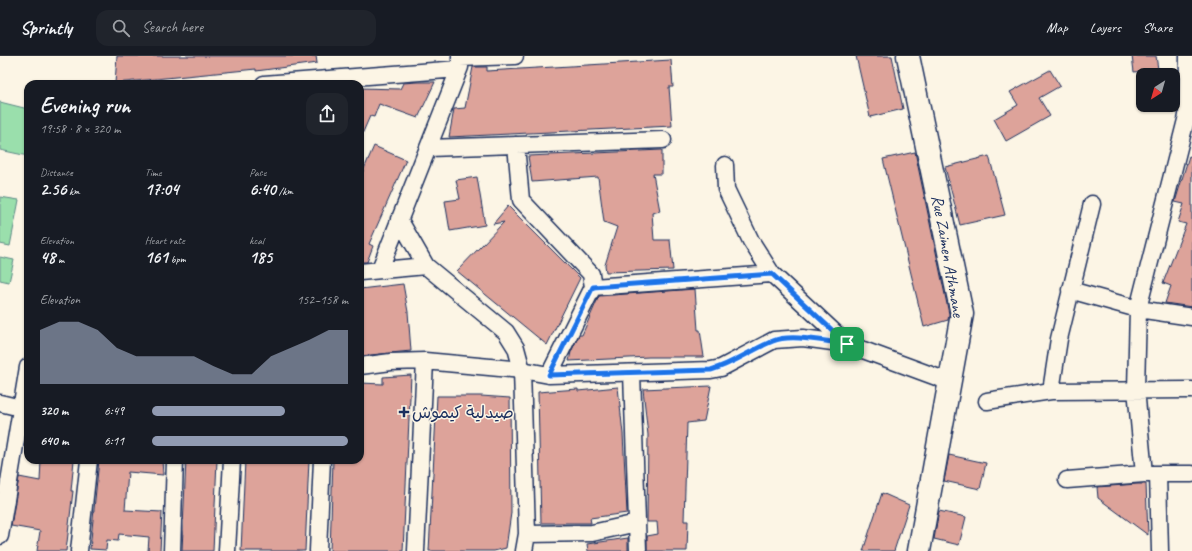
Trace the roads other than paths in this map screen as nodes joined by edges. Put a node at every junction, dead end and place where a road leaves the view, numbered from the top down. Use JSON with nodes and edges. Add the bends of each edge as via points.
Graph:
{"nodes":[{"id":1,"x":515,"y":56,"type":"edge"},
{"id":2,"x":908,"y":56,"type":"edge"},
{"id":3,"x":1188,"y":56,"type":"edge"},
{"id":4,"x":460,"y":61,"type":"edge"},
{"id":5,"x":347,"y":80,"type":"edge"},
{"id":6,"x":663,"y":140,"type":"dead end"},
{"id":7,"x":516,"y":145,"type":"junction"},
{"id":8,"x":429,"y":148,"type":"junction"},
{"id":9,"x":725,"y":164,"type":"dead end"},
{"id":10,"x":1092,"y":204,"type":"dead end"},
{"id":11,"x":399,"y":219,"type":"junction"},
{"id":12,"x":426,"y":266,"type":"junction"},
{"id":13,"x":380,"y":269,"type":"junction"},
{"id":14,"x":364,"y":271,"type":"edge"},
{"id":15,"x":772,"y":274,"type":"junction"},
{"id":16,"x":593,"y":287,"type":"junction"},
{"id":17,"x":1070,"y":290,"type":"junction"},
{"id":18,"x":1138,"y":309,"type":"junction"},
{"id":19,"x":1192,"y":318,"type":"edge"},
{"id":20,"x":847,"y":344,"type":"junction"},
{"id":21,"x":425,"y":361,"type":"junction"},
{"id":22,"x":364,"y":365,"type":"edge"},
{"id":23,"x":522,"y":370,"type":"junction"},
{"id":24,"x":632,"y":373,"type":"junction"},
{"id":25,"x":549,"y":375,"type":"junction"},
{"id":26,"x":950,"y":382,"type":"junction"},
{"id":27,"x":1136,"y":389,"type":"junction"},
{"id":28,"x":1192,"y":390,"type":"edge"},
{"id":29,"x":1051,"y":391,"type":"junction"},
{"id":30,"x":24,"y":393,"type":"edge"},
{"id":31,"x":987,"y":401,"type":"dead end"},
{"id":32,"x":0,"y":403,"type":"edge"},
{"id":33,"x":21,"y":408,"type":"junction"},
{"id":34,"x":89,"y":464,"type":"edge"},
{"id":35,"x":175,"y":464,"type":"edge"},
{"id":36,"x":232,"y":464,"type":"edge"},
{"id":37,"x":322,"y":464,"type":"edge"},
{"id":38,"x":1151,"y":474,"type":"junction"},
{"id":39,"x":1192,"y":474,"type":"edge"},
{"id":40,"x":1067,"y":480,"type":"dead end"},
{"id":41,"x":3,"y":489,"type":"edge"},
{"id":42,"x":637,"y":523,"type":"junction"},
{"id":43,"x":527,"y":534,"type":"junction"},
{"id":44,"x":0,"y":536,"type":"edge"},
{"id":45,"x":79,"y":551,"type":"edge"},
{"id":46,"x":172,"y":551,"type":"edge"},
{"id":47,"x":227,"y":551,"type":"edge"},
{"id":48,"x":318,"y":551,"type":"edge"},
{"id":49,"x":416,"y":551,"type":"edge"},
{"id":50,"x":524,"y":551,"type":"edge"},
{"id":51,"x":638,"y":551,"type":"edge"},
{"id":52,"x":919,"y":551,"type":"edge"},
{"id":53,"x":1160,"y":551,"type":"edge"}],
"edges":[{"from":1,"to":4,"type":"street"},
{"from":2,"to":26,"type":"main road","name":"Rue Zaimen Athmane","via":[[962,314]]},
{"from":3,"to":18,"type":"street","via":[[1187,116]]},
{"from":4,"to":5,"type":"street"},
{"from":4,"to":8,"type":"street"},
{"from":6,"to":7,"type":"street"},
{"from":7,"to":8,"type":"street"},
{"from":7,"to":16,"type":"street","via":[[521,200],[591,274]]},
{"from":8,"to":11,"type":"street"},
{"from":9,"to":15,"type":"street","via":[[726,189],[751,241]]},
{"from":10,"to":17,"type":"street"},
{"from":11,"to":12,"type":"street"},
{"from":11,"to":13,"type":"street"},
{"from":12,"to":13,"type":"street"},
{"from":12,"to":23,"type":"street","via":[[506,332],[516,348]]},
{"from":13,"to":14,"type":"street"},
{"from":15,"to":16,"type":"street"},
{"from":15,"to":20,"type":"street"},
{"from":16,"to":25,"type":"street"},
{"from":17,"to":18,"type":"street"},
{"from":17,"to":29,"type":"street"},
{"from":18,"to":19,"type":"street"},
{"from":18,"to":27,"type":"street"},
{"from":20,"to":24,"type":"street","via":[[803,338],[774,340],[711,370]]},
{"from":20,"to":26,"type":"street"},
{"from":21,"to":22,"type":"street"},
{"from":21,"to":23,"type":"street"},
{"from":21,"to":49,"type":"street"},
{"from":23,"to":25,"type":"street"},
{"from":23,"to":43,"type":"street"},
{"from":24,"to":25,"type":"street"},
{"from":24,"to":42,"type":"street"},
{"from":26,"to":52,"type":"main road","name":"Rue Zaimen Athmane"},
{"from":27,"to":28,"type":"street"},
{"from":27,"to":29,"type":"street"},
{"from":27,"to":38,"type":"street"},
{"from":29,"to":31,"type":"street"},
{"from":30,"to":33,"type":"street"},
{"from":32,"to":33,"type":"street"},
{"from":33,"to":41,"type":"street"},
{"from":34,"to":45,"type":"street"},
{"from":35,"to":46,"type":"street"},
{"from":36,"to":47,"type":"street"},
{"from":37,"to":48,"type":"street"},
{"from":38,"to":39,"type":"street"},
{"from":38,"to":40,"type":"street"},
{"from":38,"to":53,"type":"street"},
{"from":41,"to":44,"type":"street"},
{"from":42,"to":43,"type":"street","via":[[592,533]]},
{"from":42,"to":51,"type":"street"},
{"from":43,"to":50,"type":"street"}]}
